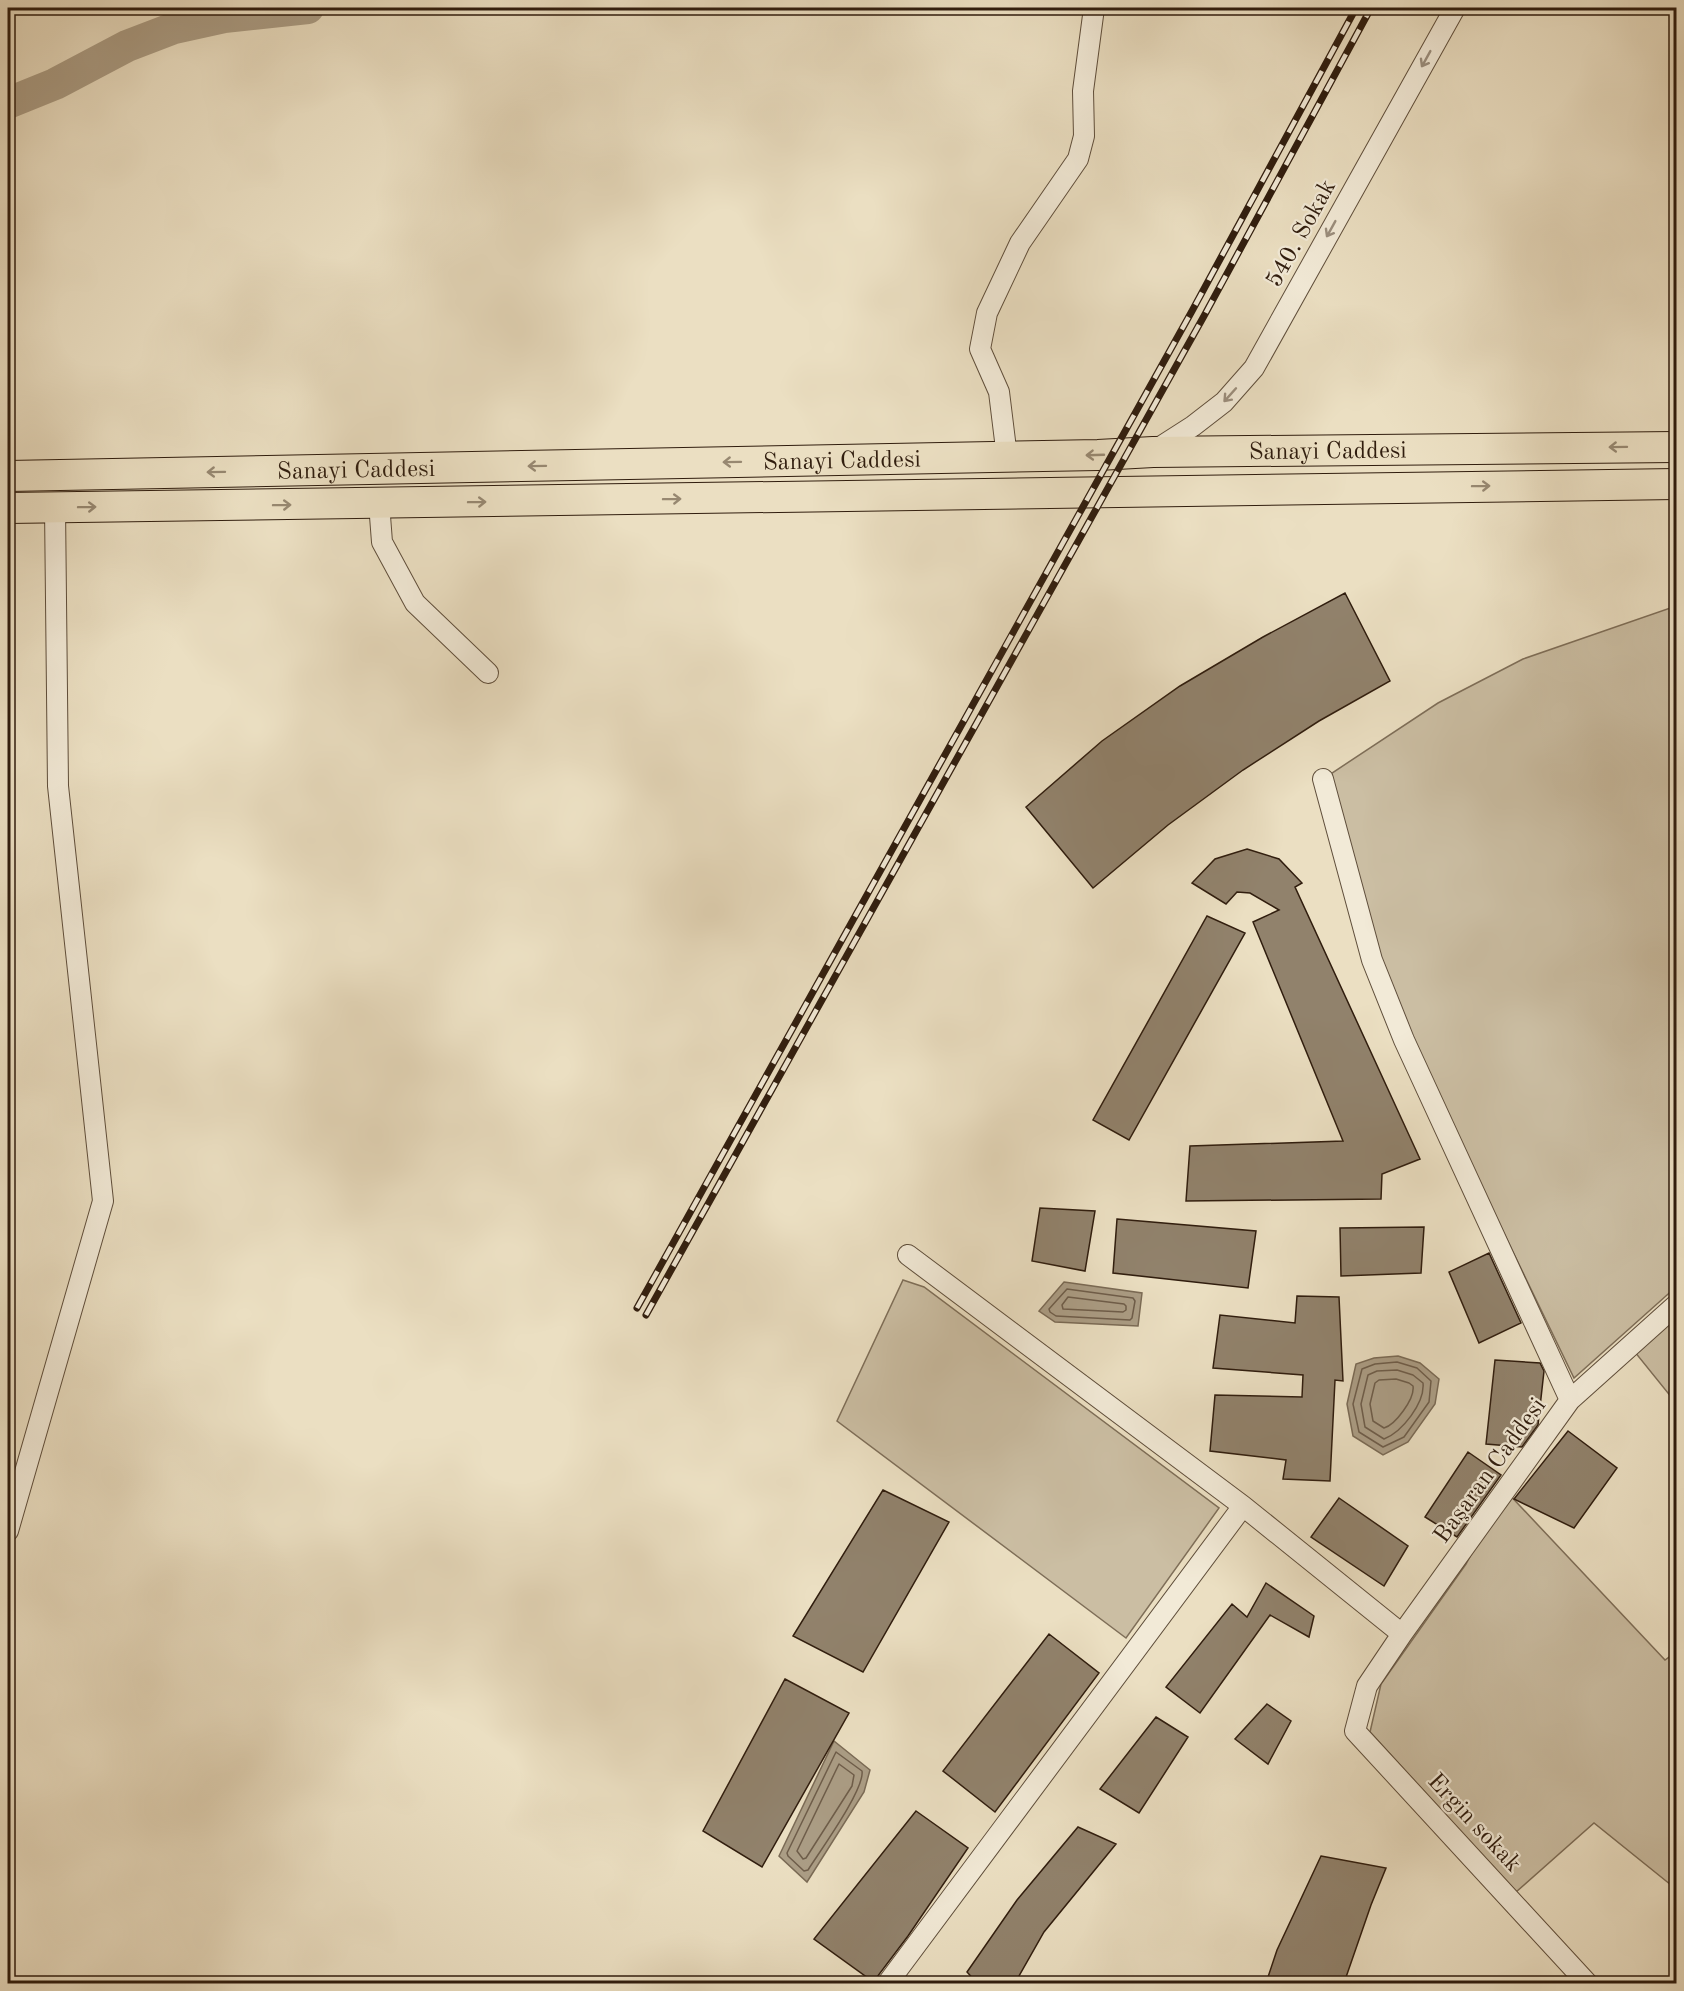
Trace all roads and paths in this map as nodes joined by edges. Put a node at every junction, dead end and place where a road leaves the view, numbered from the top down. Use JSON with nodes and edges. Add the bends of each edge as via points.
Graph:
{"nodes":[{"id":1,"x":1094,"y":8,"type":"edge"},
{"id":2,"x":1455,"y":8,"type":"edge"},
{"id":3,"x":1677,"y":447,"type":"edge"},
{"id":4,"x":1153,"y":452,"type":"junction"},
{"id":5,"x":1006,"y":457,"type":"junction"},
{"id":6,"x":8,"y":476,"type":"edge"},
{"id":7,"x":1677,"y":484,"type":"edge"},
{"id":8,"x":379,"y":504,"type":"junction"},
{"id":9,"x":55,"y":507,"type":"junction"},
{"id":10,"x":8,"y":508,"type":"edge"},
{"id":11,"x":488,"y":673,"type":"dead end"},
{"id":12,"x":1323,"y":779,"type":"dead end"},
{"id":13,"x":908,"y":1255,"type":"dead end"},
{"id":14,"x":1677,"y":1305,"type":"edge"},
{"id":15,"x":1570,"y":1400,"type":"junction"},
{"id":16,"x":1243,"y":1506,"type":"junction"},
{"id":17,"x":8,"y":1531,"type":"edge"},
{"id":18,"x":1402,"y":1634,"type":"junction"},
{"id":19,"x":1367,"y":1686,"type":"joint"},
{"id":20,"x":887,"y":1983,"type":"edge"},
{"id":21,"x":1588,"y":1983,"type":"edge"}],
"edges":[{"from":1,"to":5,"type":"street","via":[[1083,91],[1084,136],[1078,159],[1020,243],[987,314],[980,349],[999,392]]},
{"from":2,"to":4,"type":"street","name":"540. Sokak","one_way":true,"via":[[1254,368],[1224,402]]},
{"from":3,"to":4,"type":"highway","name":"Sanayi Caddesi","one_way":true},
{"from":4,"to":5,"type":"highway","name":"Sanayi Caddesi","one_way":true},
{"from":5,"to":6,"type":"highway","name":"Sanayi Caddesi","one_way":true},
{"from":8,"to":7,"type":"highway","name":"Sanayi Caddesi","one_way":true},
{"from":9,"to":8,"type":"highway","name":"Sanayi Caddesi","one_way":true},
{"from":8,"to":11,"type":"street","via":[[381,542],[415,603]]},
{"from":9,"to":10,"type":"highway","name":"Sanayi Caddesi"},
{"from":9,"to":17,"type":"street","via":[[58,786],[103,1201]]},
{"from":12,"to":15,"type":"street","via":[[1372,960]]},
{"from":13,"to":16,"type":"street"},
{"from":14,"to":15,"type":"street","name":"Başaran Caddesi"},
{"from":15,"to":18,"type":"street","name":"Başaran Caddesi"},
{"from":16,"to":18,"type":"street"},
{"from":16,"to":20,"type":"street"},
{"from":18,"to":19,"type":"street","name":"Başaran Caddesi"},
{"from":19,"to":21,"type":"street","name":"Ergin sokak","via":[[1355,1731]]}]}
